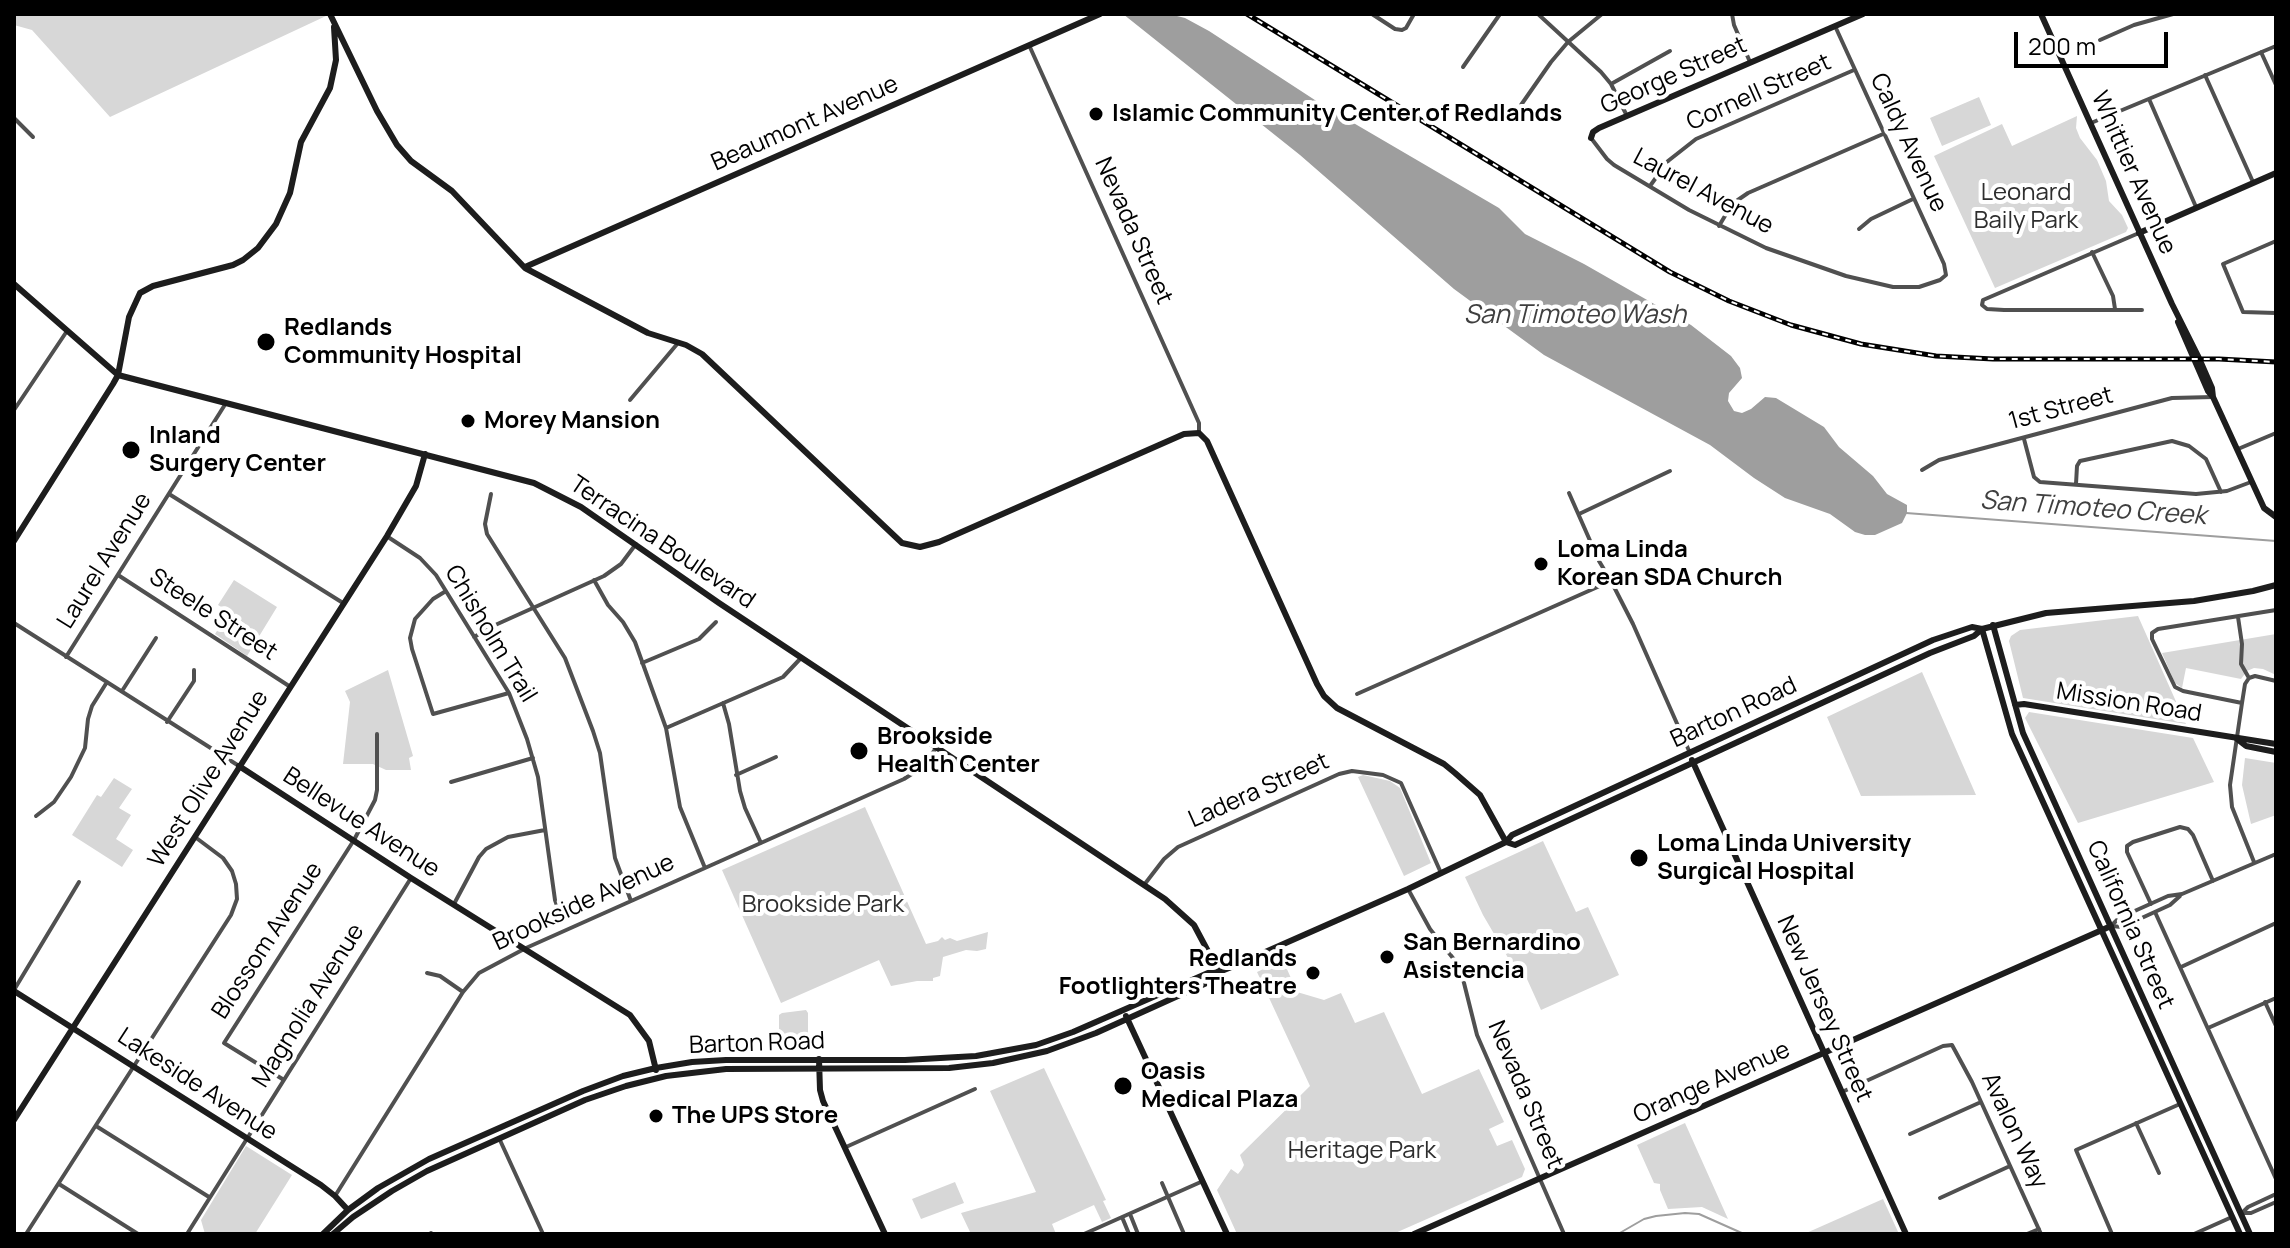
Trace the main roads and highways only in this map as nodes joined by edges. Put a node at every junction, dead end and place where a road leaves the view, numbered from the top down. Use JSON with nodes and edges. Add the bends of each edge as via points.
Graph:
{"nodes":[{"id":1,"x":330,"y":14,"type":"edge"},
{"id":2,"x":1100,"y":14,"type":"edge"},
{"id":3,"x":1863,"y":14,"type":"edge"},
{"id":4,"x":2041,"y":14,"type":"edge"},
{"id":5,"x":334,"y":23,"type":"junction"},
{"id":6,"x":1591,"y":138,"type":"road end"},
{"id":7,"x":2276,"y":173,"type":"edge"},
{"id":8,"x":2139,"y":233,"type":"junction"},
{"id":9,"x":525,"y":268,"type":"junction"},
{"id":10,"x":14,"y":284,"type":"edge"},
{"id":11,"x":118,"y":375,"type":"junction"},
{"id":12,"x":425,"y":454,"type":"junction"},
{"id":13,"x":2274,"y":513,"type":"edge"},
{"id":14,"x":14,"y":541,"type":"edge"},
{"id":15,"x":2276,"y":585,"type":"edge"},
{"id":16,"x":1993,"y":625,"type":"junction"},
{"id":17,"x":1982,"y":629,"type":"junction"},
{"id":18,"x":2015,"y":705,"type":"junction"},
{"id":19,"x":2237,"y":739,"type":"junction"},
{"id":20,"x":2276,"y":744,"type":"edge"},
{"id":21,"x":2276,"y":752,"type":"edge"},
{"id":22,"x":1690,"y":753,"type":"junction"},
{"id":23,"x":2036,"y":761,"type":"junction"},
{"id":24,"x":1694,"y":763,"type":"junction"},
{"id":25,"x":2026,"y":765,"type":"junction"},
{"id":26,"x":239,"y":766,"type":"junction"},
{"id":27,"x":1506,"y":842,"type":"junction"},
{"id":28,"x":2111,"y":926,"type":"junction"},
{"id":29,"x":2103,"y":930,"type":"junction"},
{"id":30,"x":1219,"y":972,"type":"junction"},
{"id":31,"x":14,"y":990,"type":"edge"},
{"id":32,"x":1124,"y":1011,"type":"junction"},
{"id":33,"x":1128,"y":1019,"type":"junction"},
{"id":34,"x":73,"y":1027,"type":"junction"},
{"id":35,"x":1023,"y":1048,"type":"junction"},
{"id":36,"x":1825,"y":1053,"type":"junction"},
{"id":37,"x":1025,"y":1057,"type":"junction"},
{"id":38,"x":819,"y":1059,"type":"junction"},
{"id":39,"x":656,"y":1068,"type":"junction"},
{"id":40,"x":819,"y":1069,"type":"junction"},
{"id":41,"x":658,"y":1078,"type":"junction"},
{"id":42,"x":14,"y":1120,"type":"edge"},
{"id":43,"x":397,"y":1176,"type":"junction"},
{"id":44,"x":409,"y":1180,"type":"junction"},
{"id":45,"x":378,"y":1188,"type":"junction"},
{"id":46,"x":364,"y":1209,"type":"junction"},
{"id":47,"x":348,"y":1210,"type":"junction"},
{"id":48,"x":353,"y":1217,"type":"junction"},
{"id":49,"x":323,"y":1234,"type":"edge"},
{"id":50,"x":333,"y":1234,"type":"edge"},
{"id":51,"x":885,"y":1234,"type":"edge"},
{"id":52,"x":1227,"y":1234,"type":"edge"},
{"id":53,"x":1414,"y":1234,"type":"edge"},
{"id":54,"x":1906,"y":1234,"type":"edge"},
{"id":55,"x":2240,"y":1234,"type":"edge"},
{"id":56,"x":2250,"y":1234,"type":"edge"}],
"edges":[{"from":1,"to":5,"type":"main road"},
{"from":2,"to":9,"type":"main road","name":"Beaumont Avenue"},
{"from":3,"to":6,"type":"main road","name":"George Street","via":[[1599,128]]},
{"from":4,"to":8,"type":"main road","name":"Whittier Avenue"},
{"from":5,"to":9,"type":"main road","via":[[397,145],[452,191]]},
{"from":5,"to":11,"type":"main road","via":[[332,82],[301,142],[290,193],[276,224],[243,260],[140,293],[129,317]]},
{"from":7,"to":8,"type":"main road"},
{"from":8,"to":13,"type":"main road","name":"Whittier Avenue","via":[[2251,482],[2264,508]]},
{"from":9,"to":27,"type":"main road","via":[[648,333],[702,354],[892,535],[913,547],[939,542],[1184,434],[1199,433],[1324,696],[1337,708],[1444,764],[1480,795]]},
{"from":10,"to":11,"type":"main road","name":"Terracina Boulevard"},
{"from":11,"to":12,"type":"main road","name":"Terracina Boulevard"},
{"from":11,"to":14,"type":"main road"},
{"from":12,"to":26,"type":"main road","name":"West Olive Avenue","via":[[416,486],[387,536]]},
{"from":12,"to":30,"type":"main road","name":"Terracina Boulevard","via":[[534,483],[581,507],[1165,899],[1194,925]]},
{"from":15,"to":16,"type":"main road","name":"Barton Road","via":[[2194,601],[2046,613]]},
{"from":16,"to":17,"type":"main road","name":"Barton Road"},
{"from":16,"to":18,"type":"main road","name":"California Street"},
{"from":17,"to":22,"type":"main road","name":"Barton Road","via":[[1972,627],[1933,640]]},
{"from":17,"to":24,"type":"main road","name":"Barton Road"},
{"from":17,"to":25,"type":"main road","name":"California Street"},
{"from":18,"to":19,"type":"main road","name":"Mission Road"},
{"from":18,"to":23,"type":"main road","name":"California Street"},
{"from":19,"to":20,"type":"main road","name":"Mission Road"},
{"from":19,"to":21,"type":"main road","name":"Mission Road"},
{"from":22,"to":24,"type":"main road","name":"New Jersey Street"},
{"from":22,"to":27,"type":"main road","name":"Barton Road"},
{"from":23,"to":25,"type":"main road"},
{"from":23,"to":28,"type":"main road","name":"California Street"},
{"from":24,"to":27,"type":"main road","name":"Barton Road","via":[[1515,845]]},
{"from":24,"to":36,"type":"main road","name":"New Jersey Street"},
{"from":25,"to":29,"type":"main road","name":"California Street"},
{"from":26,"to":34,"type":"main road","name":"West Olive Avenue"},
{"from":26,"to":39,"type":"main road","name":"Bellevue Avenue","via":[[630,1015],[649,1041]]},
{"from":27,"to":30,"type":"main road","name":"Barton Road"},
{"from":28,"to":29,"type":"main road","name":"Orange Avenue"},
{"from":28,"to":56,"type":"main road","name":"California Street"},
{"from":29,"to":36,"type":"main road","name":"Orange Avenue"},
{"from":29,"to":55,"type":"main road","name":"California Street"},
{"from":30,"to":32,"type":"main road","name":"Barton Road"},
{"from":30,"to":33,"type":"main road","name":"Barton Road","via":[[1211,981]]},
{"from":31,"to":34,"type":"main road","name":"Lakeside Avenue"},
{"from":32,"to":33,"type":"main road"},
{"from":32,"to":35,"type":"main road","name":"Barton Road"},
{"from":33,"to":37,"type":"main road","name":"Barton Road"},
{"from":33,"to":52,"type":"main road"},
{"from":34,"to":42,"type":"main road","name":"West Olive Avenue"},
{"from":34,"to":47,"type":"main road","name":"Lakeside Avenue","via":[[335,1196]]},
{"from":35,"to":37,"type":"main road"},
{"from":35,"to":38,"type":"main road","name":"Barton Road","via":[[943,1059]]},
{"from":36,"to":53,"type":"main road","name":"Orange Avenue"},
{"from":36,"to":54,"type":"main road","name":"New Jersey Street"},
{"from":37,"to":40,"type":"main road","name":"Barton Road","via":[[949,1068]]},
{"from":38,"to":39,"type":"main road","name":"Barton Road","via":[[726,1060]]},
{"from":38,"to":40,"type":"main road"},
{"from":39,"to":41,"type":"main road","name":"Bellevue Avenue"},
{"from":39,"to":43,"type":"main road","name":"Barton Road","via":[[603,1083]]},
{"from":40,"to":41,"type":"main road","name":"Barton Road","via":[[726,1069]]},
{"from":40,"to":51,"type":"main road","via":[[822,1097]]},
{"from":41,"to":44,"type":"main road","name":"Barton Road","via":[[585,1100]]},
{"from":43,"to":44,"type":"main road"},
{"from":43,"to":45,"type":"main road","name":"Barton Road"},
{"from":44,"to":46,"type":"main road","name":"Barton Road"},
{"from":45,"to":46,"type":"main road","via":[[379,1195]]},
{"from":45,"to":47,"type":"main road","name":"Barton Road"},
{"from":46,"to":48,"type":"main road","name":"Barton Road"},
{"from":47,"to":48,"type":"main road","name":"Lakeside Avenue"},
{"from":47,"to":49,"type":"main road","name":"Barton Road"},
{"from":48,"to":50,"type":"main road","name":"Barton Road"}]}
